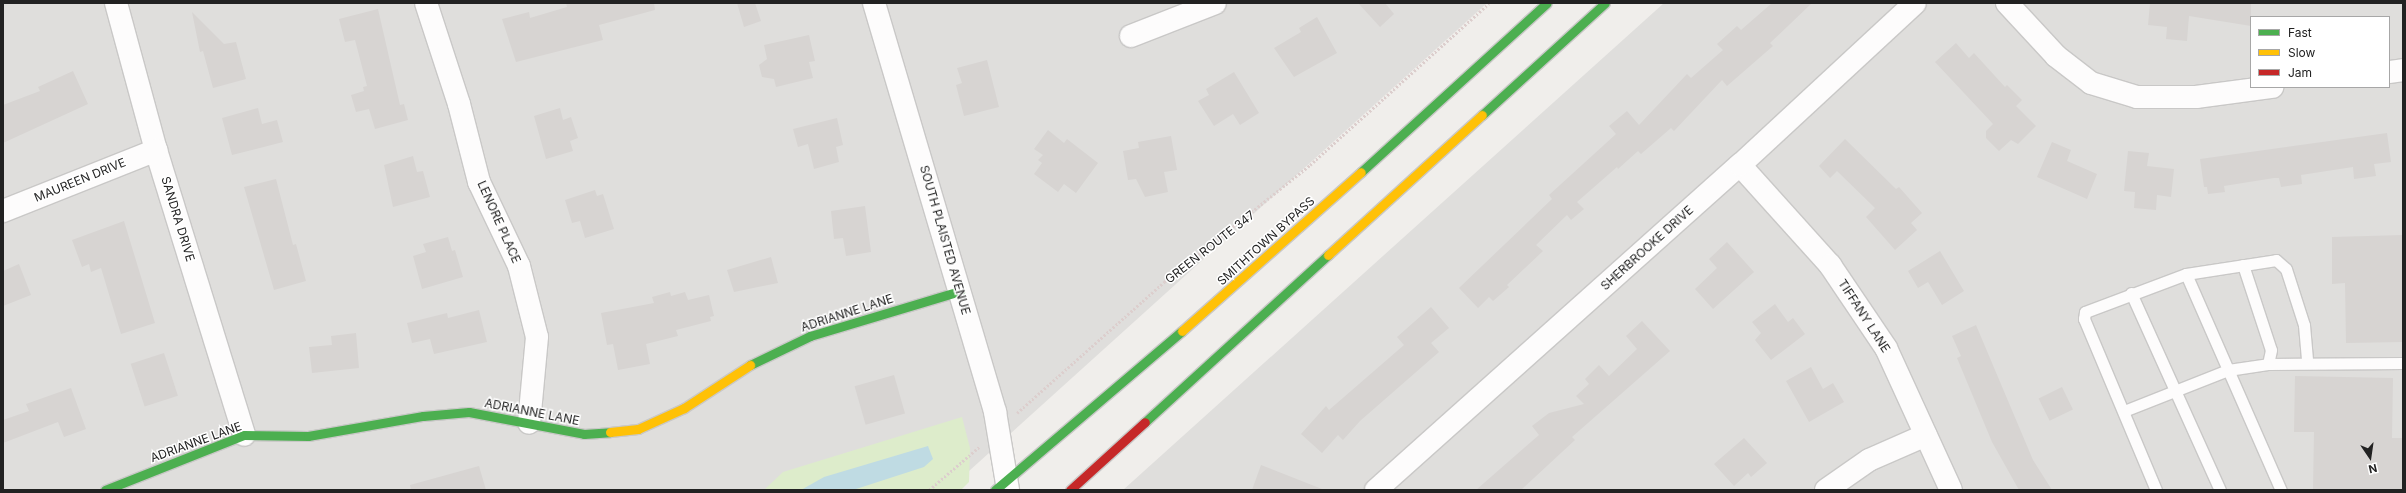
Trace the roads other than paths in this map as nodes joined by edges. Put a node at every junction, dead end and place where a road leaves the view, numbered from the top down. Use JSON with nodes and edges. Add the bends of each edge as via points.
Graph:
{"nodes":[{"id":1,"x":116,"y":3,"type":"edge"},
{"id":2,"x":426,"y":3,"type":"edge"},
{"id":3,"x":874,"y":3,"type":"edge"},
{"id":4,"x":1215,"y":3,"type":"edge"},
{"id":5,"x":1547,"y":3,"type":"edge"},
{"id":6,"x":1605,"y":3,"type":"edge"},
{"id":7,"x":1915,"y":3,"type":"edge"},
{"id":8,"x":2007,"y":3,"type":"edge"},
{"id":9,"x":1131,"y":36,"type":"dead end"},
{"id":10,"x":2403,"y":70,"type":"edge"},
{"id":11,"x":2390,"y":72,"type":"edge"},
{"id":12,"x":2264,"y":88,"type":"edge"},
{"id":13,"x":156,"y":150,"type":"junction"},
{"id":14,"x":1740,"y":165,"type":"junction"},
{"id":15,"x":3,"y":211,"type":"edge"},
{"id":16,"x":2244,"y":265,"type":"junction"},
{"id":17,"x":2186,"y":274,"type":"junction"},
{"id":18,"x":960,"y":290,"type":"junction"},
{"id":19,"x":2130,"y":293,"type":"junction"},
{"id":20,"x":2307,"y":363,"type":"junction"},
{"id":21,"x":2403,"y":363,"type":"edge"},
{"id":22,"x":2268,"y":364,"type":"junction"},
{"id":23,"x":2228,"y":370,"type":"junction"},
{"id":24,"x":2174,"y":389,"type":"junction"},
{"id":25,"x":2124,"y":411,"type":"junction"},
{"id":26,"x":529,"y":423,"type":"junction"},
{"id":27,"x":244,"y":435,"type":"junction"},
{"id":28,"x":1926,"y":435,"type":"junction"},
{"id":29,"x":1003,"y":486,"type":"edge"},
{"id":30,"x":104,"y":490,"type":"edge"},
{"id":31,"x":1070,"y":490,"type":"edge"},
{"id":32,"x":1376,"y":490,"type":"edge"},
{"id":33,"x":1826,"y":490,"type":"edge"},
{"id":34,"x":1951,"y":490,"type":"edge"},
{"id":35,"x":2156,"y":490,"type":"edge"},
{"id":36,"x":2220,"y":490,"type":"edge"},
{"id":37,"x":2281,"y":490,"type":"edge"}],
"edges":[{"from":1,"to":13,"type":"street","name":"SANDRA DRIVE"},
{"from":2,"to":26,"type":"street","name":"LENORE PLACE","via":[[459,104],[479,182],[519,266],[537,337]]},
{"from":3,"to":18,"type":"street","name":"SOUTH PLAISTED AVENUE"},
{"from":4,"to":9,"type":"street"},
{"from":5,"to":29,"type":"main road","name":"SMITHTOWN BYPASS","via":[[1232,289]]},
{"from":6,"to":31,"type":"main road"},
{"from":7,"to":14,"type":"street","name":"SHERBROOKE DRIVE"},
{"from":8,"to":12,"type":"street","via":[[2056,56],[2091,83],[2137,97],[2196,97]]},
{"from":10,"to":11,"type":"street"},
{"from":13,"to":15,"type":"street","name":"MAUREEN DRIVE"},
{"from":13,"to":27,"type":"street","name":"SANDRA DRIVE"},
{"from":14,"to":28,"type":"street","name":"TIFFANY LANE","via":[[1830,265],[1886,348]]},
{"from":14,"to":32,"type":"street","name":"SHERBROOKE DRIVE"},
{"from":16,"to":17,"type":"lane"},
{"from":16,"to":20,"type":"lane","via":[[2276,260],[2286,269],[2304,325]]},
{"from":16,"to":22,"type":"lane","via":[[2271,350]]},
{"from":17,"to":19,"type":"lane"},
{"from":17,"to":23,"type":"lane"},
{"from":18,"to":26,"type":"main road","name":"ADRIANNE LANE","via":[[810,336],[735,372],[684,408],[638,429],[584,434]]},
{"from":18,"to":29,"type":"street","name":"SOUTH PLAISTED AVENUE","via":[[998,430]]},
{"from":19,"to":24,"type":"lane"},
{"from":19,"to":25,"type":"lane","via":[[2084,312],[2084,319]]},
{"from":20,"to":21,"type":"lane"},
{"from":20,"to":22,"type":"lane"},
{"from":22,"to":23,"type":"lane"},
{"from":23,"to":24,"type":"lane"},
{"from":23,"to":37,"type":"lane"},
{"from":24,"to":25,"type":"lane"},
{"from":24,"to":36,"type":"lane"},
{"from":25,"to":35,"type":"lane"},
{"from":26,"to":27,"type":"main road","name":"ADRIANNE LANE","via":[[469,412],[423,416],[308,436]]},
{"from":27,"to":30,"type":"main road","name":"ADRIANNE LANE"},
{"from":28,"to":33,"type":"street","via":[[1869,460]]},
{"from":28,"to":34,"type":"street","name":"TIFFANY LANE"}]}
